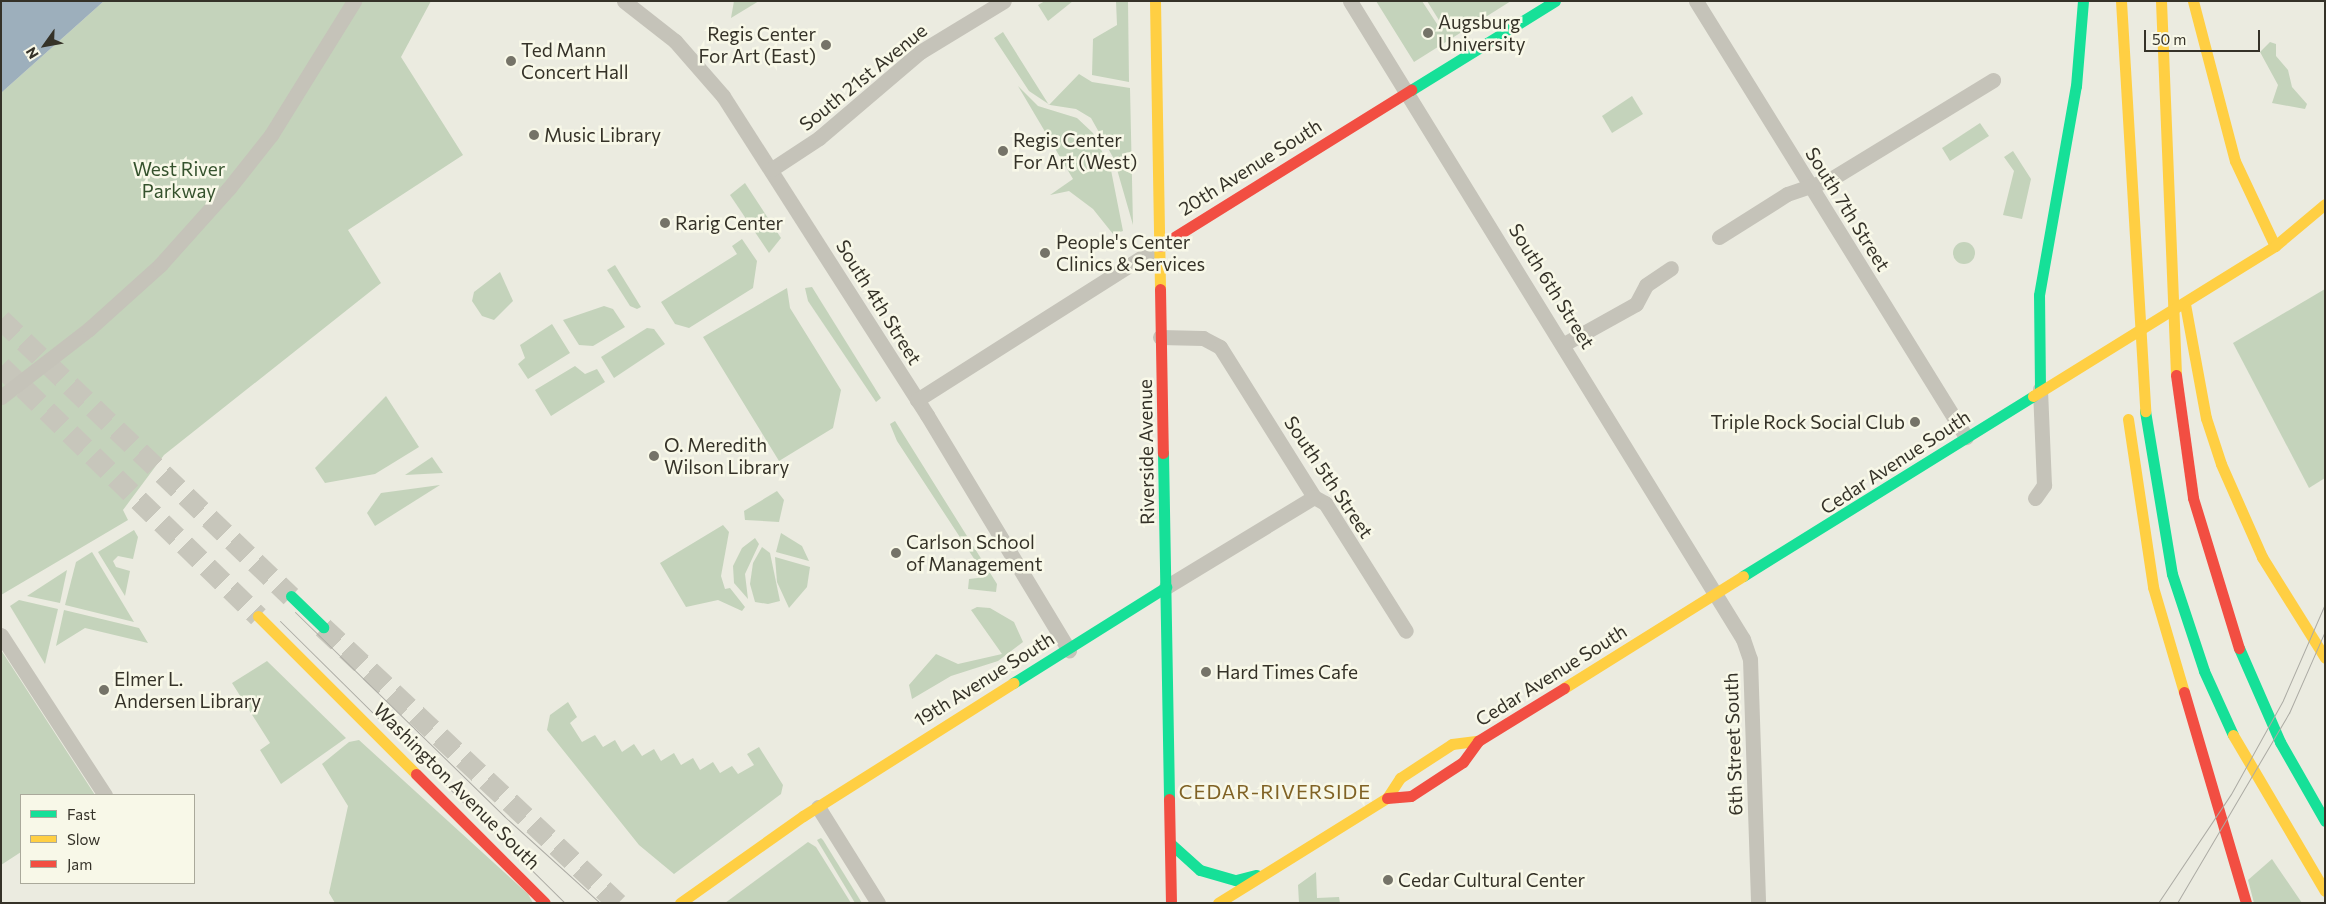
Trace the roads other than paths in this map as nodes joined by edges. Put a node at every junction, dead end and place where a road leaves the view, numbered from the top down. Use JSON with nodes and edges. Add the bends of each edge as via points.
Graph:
{"nodes":[{"id":1,"x":354,"y":1,"type":"edge"},
{"id":2,"x":624,"y":1,"type":"edge"},
{"id":3,"x":1004,"y":1,"type":"edge"},
{"id":4,"x":1155,"y":1,"type":"edge"},
{"id":5,"x":1350,"y":1,"type":"edge"},
{"id":6,"x":1554,"y":1,"type":"edge"},
{"id":7,"x":1696,"y":1,"type":"edge"},
{"id":8,"x":2083,"y":1,"type":"edge"},
{"id":9,"x":2121,"y":1,"type":"edge"},
{"id":10,"x":2161,"y":1,"type":"edge"},
{"id":11,"x":2193,"y":1,"type":"edge"},
{"id":12,"x":1993,"y":80,"type":"dead end"},
{"id":13,"x":1407,"y":93,"type":"junction"},
{"id":14,"x":772,"y":169,"type":"junction"},
{"id":15,"x":1810,"y":186,"type":"junction"},
{"id":16,"x":2325,"y":204,"type":"edge"},
{"id":17,"x":1719,"y":237,"type":"dead end"},
{"id":18,"x":1160,"y":246,"type":"junction"},
{"id":19,"x":2275,"y":246,"type":"junction"},
{"id":20,"x":2172,"y":249,"type":"junction"},
{"id":21,"x":1671,"y":268,"type":"dead end"},
{"id":22,"x":2134,"y":273,"type":"junction"},
{"id":23,"x":1160,"y":337,"type":"junction"},
{"id":24,"x":1564,"y":344,"type":"junction"},
{"id":25,"x":2125,"y":357,"type":"dead end"},
{"id":26,"x":2040,"y":389,"type":"junction"},
{"id":27,"x":1,"y":397,"type":"edge"},
{"id":28,"x":917,"y":400,"type":"junction"},
{"id":29,"x":2126,"y":401,"type":"dead end"},
{"id":30,"x":1966,"y":437,"type":"junction"},
{"id":31,"x":1314,"y":497,"type":"junction"},
{"id":32,"x":2035,"y":498,"type":"dead end"},
{"id":33,"x":1166,"y":587,"type":"junction"},
{"id":34,"x":1716,"y":593,"type":"junction"},
{"id":35,"x":291,"y":596,"type":"tunnel mouth"},
{"id":36,"x":258,"y":616,"type":"tunnel mouth"},
{"id":37,"x":323,"y":626,"type":"tunnel mouth"},
{"id":38,"x":1406,"y":630,"type":"dead end"},
{"id":39,"x":1,"y":634,"type":"edge"},
{"id":40,"x":1069,"y":650,"type":"junction"},
{"id":41,"x":2325,"y":658,"type":"edge"},
{"id":42,"x":1478,"y":741,"type":"junction"},
{"id":43,"x":104,"y":794,"type":"edge"},
{"id":44,"x":1387,"y":798,"type":"junction"},
{"id":45,"x":818,"y":806,"type":"junction"},
{"id":46,"x":2325,"y":821,"type":"edge"},
{"id":47,"x":1171,"y":844,"type":"junction"},
{"id":48,"x":1265,"y":873,"type":"junction"},
{"id":49,"x":2325,"y":891,"type":"edge"},
{"id":50,"x":545,"y":903,"type":"edge"},
{"id":51,"x":680,"y":903,"type":"edge"},
{"id":52,"x":878,"y":903,"type":"edge"},
{"id":53,"x":1171,"y":903,"type":"edge"},
{"id":54,"x":1218,"y":903,"type":"edge"},
{"id":55,"x":1758,"y":903,"type":"edge"},
{"id":56,"x":2246,"y":903,"type":"edge"}],
"edges":[{"from":1,"to":27,"type":"street","via":[[270,135],[229,188],[146,278],[89,329]]},
{"from":2,"to":14,"type":"street","name":"South 4th Street","via":[[697,62]]},
{"from":3,"to":14,"type":"street","name":"South 21st Avenue","via":[[920,52],[819,138]]},
{"from":4,"to":18,"type":"main road","name":"Riverside Avenue"},
{"from":5,"to":13,"type":"street","name":"South 6th Street"},
{"from":6,"to":13,"type":"main road","name":"20th Avenue South"},
{"from":7,"to":15,"type":"street","name":"South 7th Street"},
{"from":8,"to":26,"type":"main road","via":[[2076,86],[2040,286]]},
{"from":9,"to":22,"type":"main road"},
{"from":10,"to":20,"type":"main road"},
{"from":11,"to":19,"type":"main road","via":[[2235,161]]},
{"from":12,"to":15,"type":"street","via":[[1831,179]]},
{"from":13,"to":18,"type":"main road","name":"20th Avenue South"},
{"from":13,"to":24,"type":"street","name":"South 6th Street"},
{"from":14,"to":28,"type":"street","name":"South 4th Street"},
{"from":15,"to":17,"type":"street","via":[[1787,194]]},
{"from":15,"to":30,"type":"street","name":"South 7th Street"},
{"from":16,"to":19,"type":"main road","name":"Cedar Avenue South"},
{"from":18,"to":23,"type":"main road","name":"Riverside Avenue"},
{"from":18,"to":28,"type":"street","name":"20th Avenue South"},
{"from":19,"to":26,"type":"main road","name":"Cedar Avenue South"},
{"from":20,"to":41,"type":"main road","via":[[2213,443],[2262,557]]},
{"from":20,"to":46,"type":"main road","via":[[2176,370],[2193,498],[2242,658],[2280,742]]},
{"from":21,"to":24,"type":"street","via":[[1646,285],[1636,304]]},
{"from":22,"to":25,"type":"main road"},
{"from":22,"to":49,"type":"main road","via":[[2142,392],[2172,574],[2216,698],[2260,786]]},
{"from":23,"to":31,"type":"street","name":"South 5th Street","via":[[1203,338],[1220,346]]},
{"from":23,"to":33,"type":"main road","name":"Riverside Avenue"},
{"from":24,"to":34,"type":"street","name":"South 6th Street"},
{"from":26,"to":30,"type":"main road","name":"Cedar Avenue South"},
{"from":26,"to":32,"type":"street","via":[[2044,485]]},
{"from":28,"to":40,"type":"street","name":"South 4th Street"},
{"from":29,"to":56,"type":"main road","via":[[2146,558],[2194,735]]},
{"from":30,"to":34,"type":"main road","name":"Cedar Avenue South"},
{"from":31,"to":33,"type":"street","name":"19th Avenue South"},
{"from":31,"to":38,"type":"street","name":"South 5th Street","via":[[1324,503]]},
{"from":33,"to":40,"type":"main road","name":"19th Avenue South"},
{"from":33,"to":47,"type":"main road","name":"Riverside Avenue"},
{"from":34,"to":42,"type":"main road","name":"Cedar Avenue South"},
{"from":34,"to":55,"type":"street","name":"6th Street South","via":[[1750,659]]},
{"from":35,"to":37,"type":"main road"},
{"from":36,"to":50,"type":"main road","name":"Washington Avenue South"},
{"from":39,"to":43,"type":"street"},
{"from":40,"to":45,"type":"main road","name":"19th Avenue South"},
{"from":42,"to":44,"type":"main road","name":"Cedar Avenue South","via":[[1463,762],[1411,796]]},
{"from":42,"to":44,"type":"main road","name":"Cedar Avenue South","via":[[1452,744],[1400,778]]},
{"from":44,"to":48,"type":"main road","name":"Cedar Avenue South"},
{"from":45,"to":51,"type":"main road","name":"19th Avenue South"},
{"from":45,"to":52,"type":"street"},
{"from":47,"to":48,"type":"main road","via":[[1187,862],[1221,877],[1236,880]]},
{"from":47,"to":53,"type":"main road","name":"Riverside Avenue"},
{"from":48,"to":54,"type":"main road","name":"Cedar Avenue South"}]}
